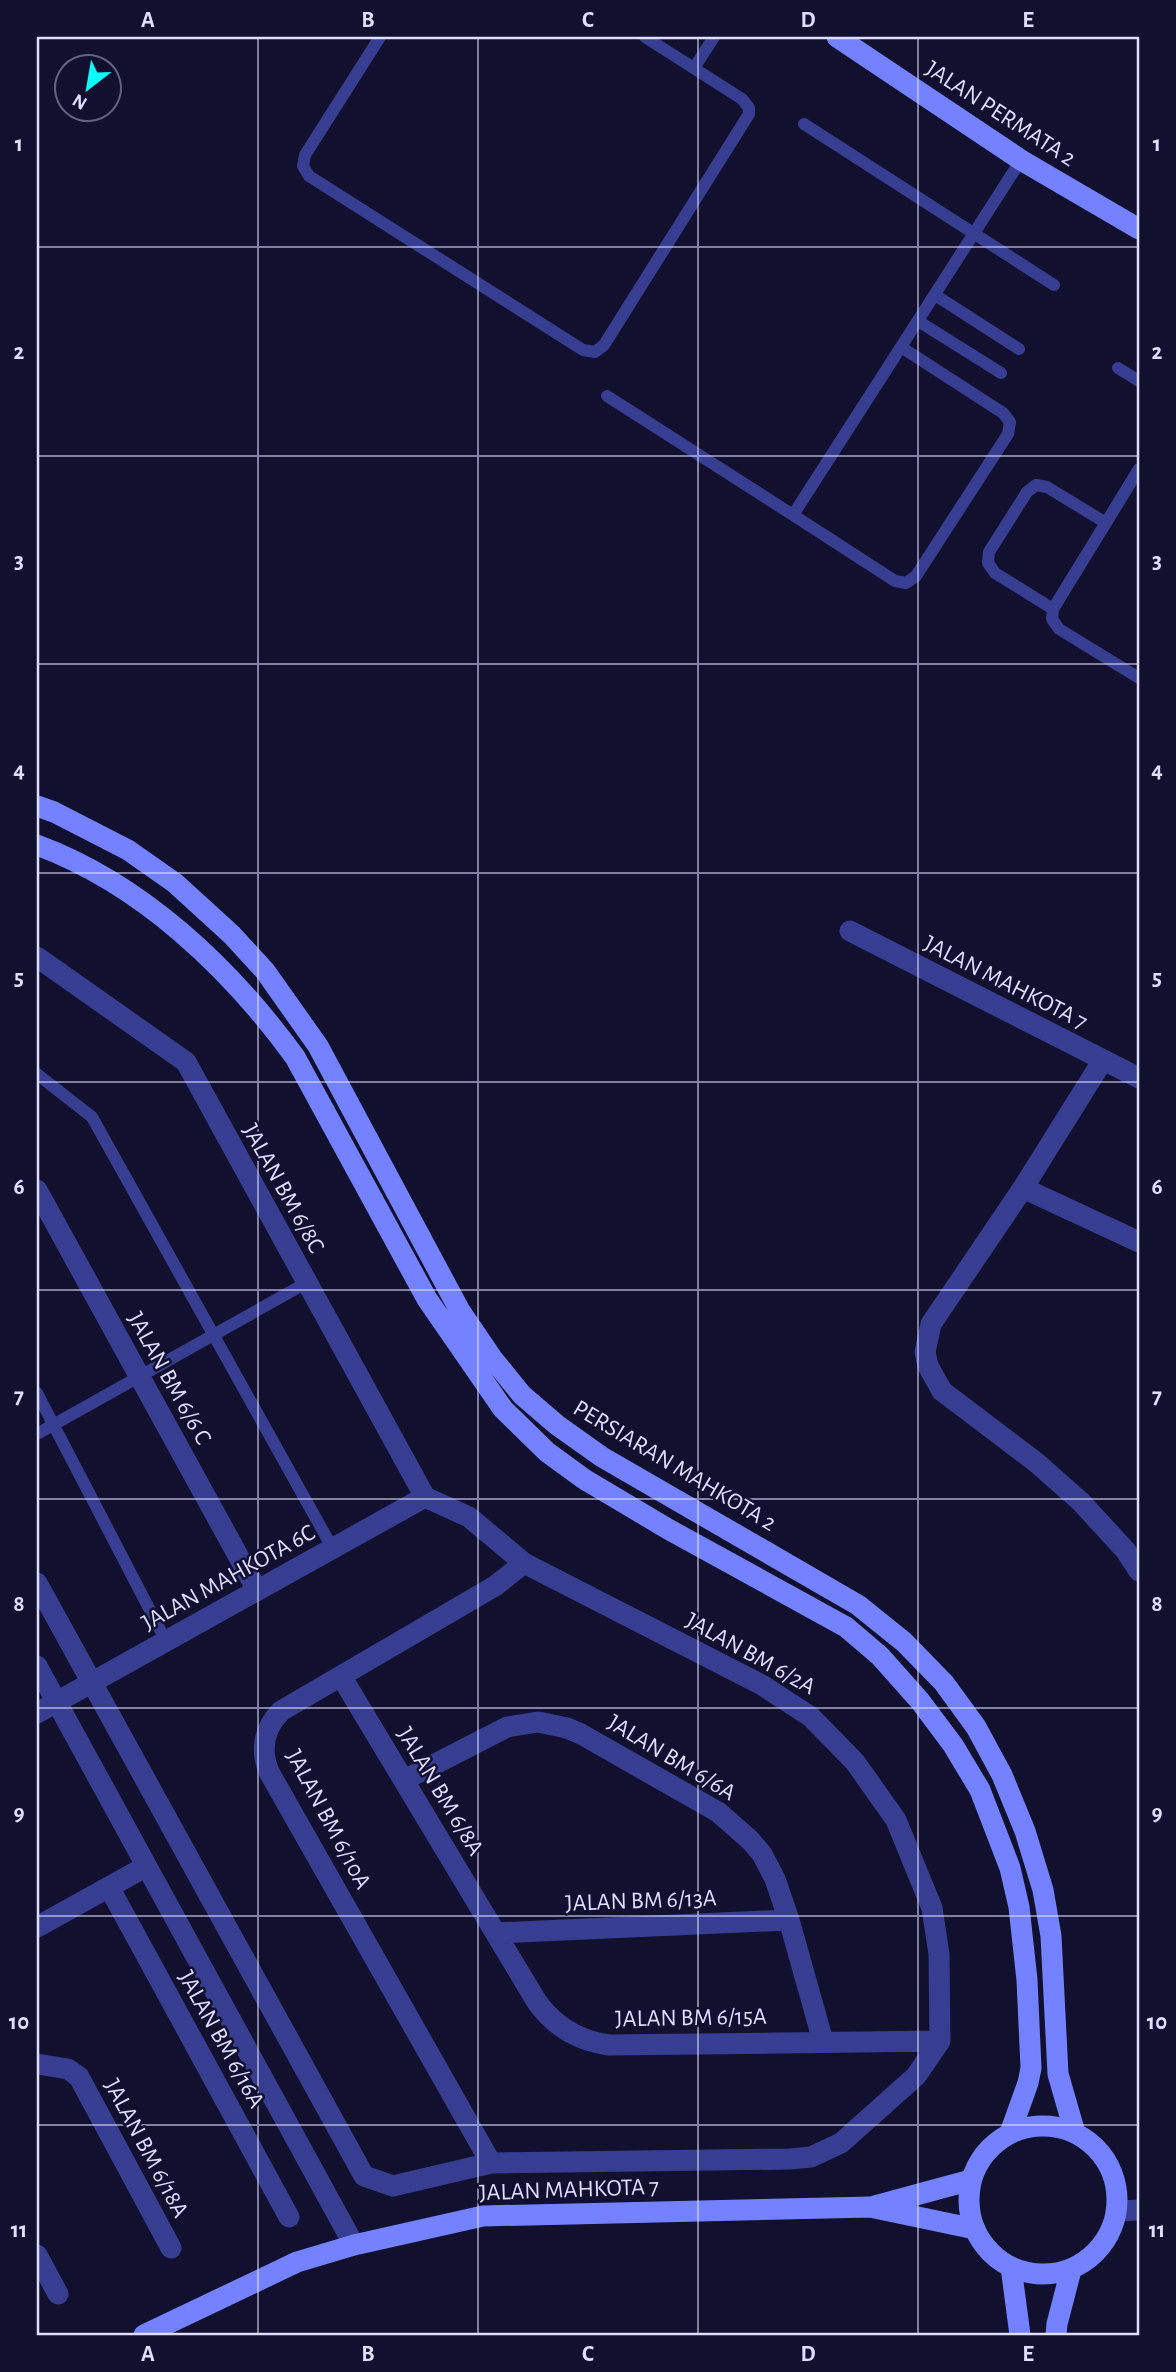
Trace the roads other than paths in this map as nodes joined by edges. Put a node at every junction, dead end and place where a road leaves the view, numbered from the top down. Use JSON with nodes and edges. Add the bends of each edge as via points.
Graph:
{"nodes":[{"id":1,"x":380,"y":37,"type":"edge"},
{"id":2,"x":645,"y":37,"type":"edge"},
{"id":3,"x":714,"y":37,"type":"edge"},
{"id":4,"x":837,"y":37,"type":"edge"},
{"id":5,"x":694,"y":68,"type":"junction"},
{"id":6,"x":804,"y":124,"type":"dead end"},
{"id":7,"x":1021,"y":160,"type":"junction"},
{"id":8,"x":1139,"y":229,"type":"edge"},
{"id":9,"x":974,"y":233,"type":"junction"},
{"id":10,"x":1054,"y":285,"type":"dead end"},
{"id":11,"x":935,"y":295,"type":"junction"},
{"id":12,"x":918,"y":321,"type":"junction"},
{"id":13,"x":901,"y":347,"type":"junction"},
{"id":14,"x":1019,"y":349,"type":"dead end"},
{"id":15,"x":1118,"y":368,"type":"dead end"},
{"id":16,"x":1001,"y":373,"type":"dead end"},
{"id":17,"x":1139,"y":381,"type":"edge"},
{"id":18,"x":607,"y":396,"type":"dead end"},
{"id":19,"x":1139,"y":469,"type":"edge"},
{"id":20,"x":793,"y":515,"type":"junction"},
{"id":21,"x":1106,"y":523,"type":"junction"},
{"id":22,"x":1053,"y":609,"type":"junction"},
{"id":23,"x":1139,"y":678,"type":"edge"},
{"id":24,"x":37,"y":806,"type":"edge"},
{"id":25,"x":37,"y":845,"type":"edge"},
{"id":26,"x":850,"y":931,"type":"dead end"},
{"id":27,"x":37,"y":957,"type":"edge"},
{"id":28,"x":318,"y":1045,"type":"junction"},
{"id":29,"x":295,"y":1057,"type":"junction"},
{"id":30,"x":1103,"y":1060,"type":"junction"},
{"id":31,"x":37,"y":1074,"type":"edge"},
{"id":32,"x":1139,"y":1077,"type":"edge"},
{"id":33,"x":1023,"y":1188,"type":"junction"},
{"id":34,"x":37,"y":1190,"type":"edge"},
{"id":35,"x":1139,"y":1242,"type":"edge"},
{"id":36,"x":306,"y":1283,"type":"junction"},
{"id":37,"x":214,"y":1334,"type":"junction"},
{"id":38,"x":139,"y":1377,"type":"junction"},
{"id":39,"x":37,"y":1393,"type":"edge"},
{"id":40,"x":54,"y":1424,"type":"junction"},
{"id":41,"x":37,"y":1434,"type":"edge"},
{"id":42,"x":425,"y":1497,"type":"junction"},
{"id":43,"x":333,"y":1549,"type":"junction"},
{"id":44,"x":524,"y":1563,"type":"junction"},
{"id":45,"x":1139,"y":1571,"type":"edge"},
{"id":46,"x":37,"y":1583,"type":"edge"},
{"id":47,"x":257,"y":1590,"type":"junction"},
{"id":48,"x":166,"y":1641,"type":"junction"},
{"id":49,"x":37,"y":1667,"type":"edge"},
{"id":50,"x":341,"y":1676,"type":"junction"},
{"id":51,"x":93,"y":1682,"type":"junction"},
{"id":52,"x":56,"y":1703,"type":"junction"},
{"id":53,"x":37,"y":1713,"type":"edge"},
{"id":54,"x":404,"y":1780,"type":"junction"},
{"id":55,"x":145,"y":1867,"type":"junction"},
{"id":56,"x":109,"y":1887,"type":"junction"},
{"id":57,"x":789,"y":1920,"type":"junction"},
{"id":58,"x":37,"y":1927,"type":"edge"},
{"id":59,"x":496,"y":1933,"type":"junction"},
{"id":60,"x":822,"y":2041,"type":"junction"},
{"id":61,"x":940,"y":2041,"type":"junction"},
{"id":62,"x":37,"y":2064,"type":"edge"},
{"id":63,"x":1010,"y":2133,"type":"junction"},
{"id":64,"x":1074,"y":2133,"type":"junction"},
{"id":65,"x":491,"y":2163,"type":"junction"},
{"id":66,"x":971,"y":2180,"type":"junction"},
{"id":67,"x":870,"y":2207,"type":"junction"},
{"id":68,"x":1139,"y":2210,"type":"edge"},
{"id":69,"x":1117,"y":2211,"type":"junction"},
{"id":70,"x":289,"y":2217,"type":"dead end"},
{"id":71,"x":975,"y":2230,"type":"junction"},
{"id":72,"x":354,"y":2245,"type":"junction"},
{"id":73,"x":171,"y":2248,"type":"dead end"},
{"id":74,"x":37,"y":2255,"type":"edge"},
{"id":75,"x":1011,"y":2267,"type":"junction"},
{"id":76,"x":1071,"y":2270,"type":"junction"},
{"id":77,"x":58,"y":2294,"type":"dead end"},
{"id":78,"x":177,"y":2328,"type":"edge"},
{"id":79,"x":144,"y":2335,"type":"edge"},
{"id":80,"x":1020,"y":2335,"type":"edge"},
{"id":81,"x":1056,"y":2335,"type":"edge"}],
"edges":[{"from":1,"to":5,"type":"lane","via":[[305,155],[303,166],[309,176],[583,349],[595,352],[604,345],[749,114],[742,99]]},
{"from":2,"to":5,"type":"lane"},
{"from":3,"to":5,"type":"lane"},
{"from":4,"to":7,"type":"main road","name":"JALAN PERMATA 2"},
{"from":6,"to":9,"type":"lane"},
{"from":7,"to":8,"type":"main road","name":"JALAN PERMATA 2"},
{"from":7,"to":9,"type":"lane"},
{"from":9,"to":10,"type":"lane"},
{"from":9,"to":11,"type":"lane"},
{"from":11,"to":12,"type":"lane"},
{"from":11,"to":14,"type":"lane"},
{"from":12,"to":13,"type":"lane"},
{"from":12,"to":16,"type":"lane"},
{"from":13,"to":20,"type":"lane"},
{"from":13,"to":20,"type":"lane","via":[[1003,413],[1010,422],[1008,434],[916,576],[906,583],[895,581]]},
{"from":15,"to":17,"type":"lane"},
{"from":18,"to":20,"type":"lane"},
{"from":19,"to":21,"type":"lane"},
{"from":21,"to":22,"type":"lane"},
{"from":21,"to":22,"type":"lane","via":[[1048,487],[1036,485],[989,552],[988,563],[995,573]]},
{"from":22,"to":23,"type":"lane","via":[[1052,619],[1059,629]]},
{"from":24,"to":28,"type":"main road","name":"PERSIARAN MAHKOTA 2","via":[[128,850],[175,883],[265,971]]},
{"from":25,"to":29,"type":"main road","via":[[137,897],[237,985]]},
{"from":26,"to":30,"type":"street","name":"JALAN MAHKOTA 7"},
{"from":27,"to":36,"type":"street","name":"JALAN BM 6/8C","via":[[186,1062]]},
{"from":28,"to":29,"type":"main road"},
{"from":28,"to":64,"type":"main road","name":"PERSIARAN MAHKOTA 2","via":[[460,1311],[522,1395],[602,1457],[858,1605],[944,1683],[976,1727],[1021,1819],[1043,1889],[1051,1936],[1058,2074]]},
{"from":29,"to":63,"type":"main road","via":[[427,1299],[503,1409],[547,1452],[584,1479],[846,1627],[880,1656],[953,1745],[980,1790],[1010,1868],[1019,1907],[1031,2068]]},
{"from":30,"to":32,"type":"street","name":"JALAN MAHKOTA 7"},
{"from":30,"to":33,"type":"street"},
{"from":31,"to":37,"type":"lane","via":[[92,1117]]},
{"from":33,"to":35,"type":"street"},
{"from":33,"to":45,"type":"street","via":[[932,1324],[925,1352],[928,1366],[942,1391],[1081,1502]]},
{"from":34,"to":38,"type":"street","name":"JALAN BM 6/6 C"},
{"from":36,"to":37,"type":"lane"},
{"from":36,"to":42,"type":"street","name":"JALAN BM 6/8C"},
{"from":37,"to":38,"type":"lane"},
{"from":37,"to":43,"type":"lane"},
{"from":38,"to":40,"type":"lane"},
{"from":38,"to":47,"type":"street","name":"JALAN BM 6/6 C"},
{"from":39,"to":40,"type":"lane"},
{"from":40,"to":41,"type":"lane"},
{"from":40,"to":48,"type":"lane"},
{"from":42,"to":43,"type":"street","name":"JALAN MAHKOTA 6C"},
{"from":42,"to":44,"type":"street","name":"JALAN BM 6/2A","via":[[469,1517]]},
{"from":43,"to":47,"type":"street","name":"JALAN MAHKOTA 6C"},
{"from":44,"to":50,"type":"street","name":"JALAN BM 6/10A","via":[[495,1586]]},
{"from":44,"to":61,"type":"street","name":"JALAN BM 6/2A","via":[[762,1685],[811,1717],[855,1762],[896,1820],[932,1908],[939,1954]]},
{"from":46,"to":51,"type":"street"},
{"from":47,"to":48,"type":"street","name":"JALAN MAHKOTA 6C"},
{"from":48,"to":51,"type":"street","name":"JALAN MAHKOTA 6C"},
{"from":49,"to":52,"type":"street"},
{"from":50,"to":54,"type":"street","name":"JALAN BM 6/8A"},
{"from":50,"to":65,"type":"street","name":"JALAN BM 6/10A","via":[[276,1716],[264,1745],[267,1765]]},
{"from":51,"to":52,"type":"street","name":"JALAN MAHKOTA 6C"},
{"from":51,"to":65,"type":"street","via":[[364,2176],[393,2186]]},
{"from":52,"to":53,"type":"street","name":"JALAN MAHKOTA 6C"},
{"from":52,"to":55,"type":"street"},
{"from":54,"to":57,"type":"street","name":"JALAN BM 6/6A","via":[[507,1727],[538,1722],[568,1728],[718,1812],[762,1854]]},
{"from":54,"to":59,"type":"street","name":"JALAN BM 6/8A"},
{"from":55,"to":56,"type":"street"},
{"from":55,"to":72,"type":"street"},
{"from":56,"to":58,"type":"street"},
{"from":56,"to":70,"type":"street","name":"JALAN BM 6/16A"},
{"from":57,"to":59,"type":"street","name":"JALAN BM 6/13A"},
{"from":57,"to":60,"type":"street","name":"JALAN BM 6/6A"},
{"from":59,"to":60,"type":"street","name":"JALAN BM 6/15A","via":[[543,2010],[586,2040],[617,2045]]},
{"from":60,"to":61,"type":"street","name":"JALAN BM 6/15A"},
{"from":61,"to":65,"type":"street","via":[[911,2081],[841,2143],[811,2157]]},
{"from":62,"to":73,"type":"street","name":"JALAN BM 6/18A","via":[[76,2073]]},
{"from":63,"to":64,"type":"main road","via":[[1031,2127]]},
{"from":63,"to":66,"type":"main road","via":[[979,2161]]},
{"from":64,"to":69,"type":"main road","via":[[1094,2146],[1109,2165]]},
{"from":66,"to":67,"type":"main road"},
{"from":66,"to":71,"type":"main road","via":[[968,2205]]},
{"from":67,"to":71,"type":"main road","name":"JALAN MAHKOTA 7"},
{"from":67,"to":72,"type":"main road","name":"JALAN MAHKOTA 7","via":[[483,2216]]},
{"from":68,"to":69,"type":"street"},
{"from":69,"to":76,"type":"main road","via":[[1102,2247]]},
{"from":71,"to":75,"type":"main road","via":[[983,2245]]},
{"from":72,"to":78,"type":"main road","name":"JALAN MAHKOTA 7","via":[[293,2263]]},
{"from":74,"to":77,"type":"street"},
{"from":75,"to":76,"type":"main road","via":[[1030,2274]]},
{"from":75,"to":80,"type":"main road"},
{"from":76,"to":81,"type":"main road"},
{"from":78,"to":79,"type":"main road","name":"JALAN MAHKOTA 7"}]}
